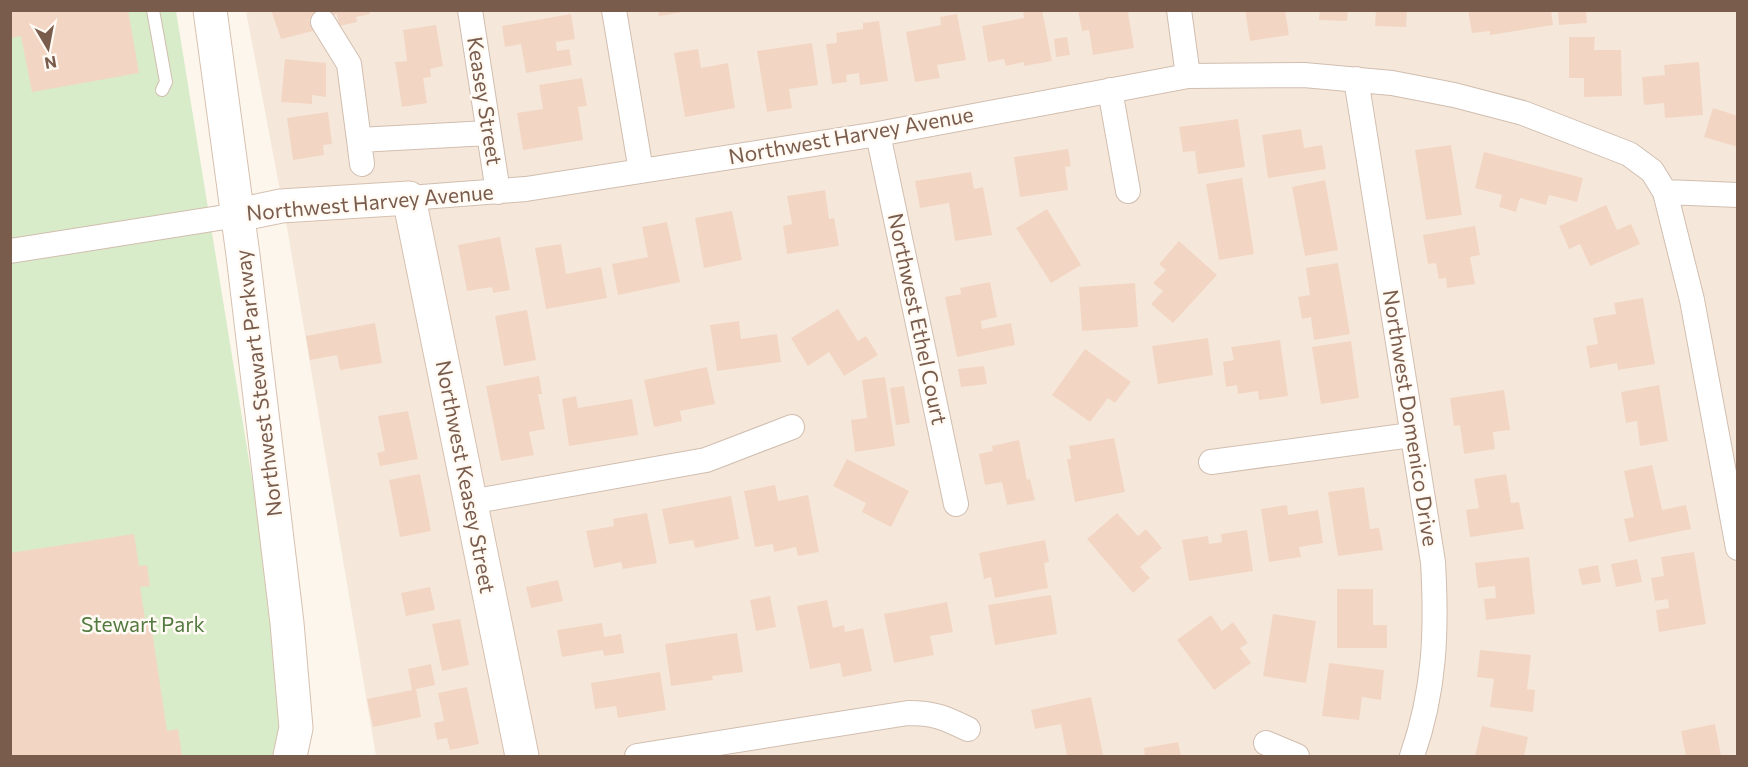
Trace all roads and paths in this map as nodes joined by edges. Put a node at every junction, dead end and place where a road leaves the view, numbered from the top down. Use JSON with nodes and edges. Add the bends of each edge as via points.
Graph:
{"nodes":[{"id":1,"x":153,"y":10,"type":"edge"},
{"id":2,"x":210,"y":10,"type":"edge"},
{"id":3,"x":470,"y":10,"type":"edge"},
{"id":4,"x":614,"y":10,"type":"edge"},
{"id":5,"x":1179,"y":10,"type":"edge"},
{"id":6,"x":323,"y":22,"type":"dead end"},
{"id":7,"x":1188,"y":76,"type":"junction"},
{"id":8,"x":1356,"y":79,"type":"junction"},
{"id":9,"x":162,"y":90,"type":"dead end"},
{"id":10,"x":1110,"y":90,"type":"junction"},
{"id":11,"x":488,"y":133,"type":"junction"},
{"id":12,"x":878,"y":134,"type":"junction"},
{"id":13,"x":641,"y":171,"type":"junction"},
{"id":14,"x":1128,"y":191,"type":"dead end"},
{"id":15,"x":498,"y":192,"type":"junction"},
{"id":16,"x":1665,"y":192,"type":"junction"},
{"id":17,"x":1737,"y":195,"type":"edge"},
{"id":18,"x":410,"y":198,"type":"junction"},
{"id":19,"x":238,"y":214,"type":"junction"},
{"id":20,"x":10,"y":250,"type":"edge"},
{"id":21,"x":792,"y":427,"type":"dead end"},
{"id":22,"x":1411,"y":435,"type":"junction"},
{"id":23,"x":1211,"y":462,"type":"dead end"},
{"id":24,"x":470,"y":502,"type":"junction"},
{"id":25,"x":956,"y":504,"type":"dead end"},
{"id":26,"x":1737,"y":548,"type":"edge"},
{"id":27,"x":968,"y":729,"type":"dead end"},
{"id":28,"x":1266,"y":743,"type":"dead end"},
{"id":29,"x":290,"y":756,"type":"edge"},
{"id":30,"x":522,"y":756,"type":"edge"},
{"id":31,"x":637,"y":756,"type":"edge"},
{"id":32,"x":1297,"y":756,"type":"edge"},
{"id":33,"x":1412,"y":756,"type":"edge"}],
"edges":[{"from":1,"to":9,"type":"lane","via":[[166,82]]},
{"from":2,"to":19,"type":"main road","name":"Northwest Stewart Parkway"},
{"from":3,"to":11,"type":"street","name":"Keasey Street"},
{"from":4,"to":13,"type":"street"},
{"from":5,"to":7,"type":"street"},
{"from":6,"to":11,"type":"street","via":[[350,64],[361,152]]},
{"from":7,"to":8,"type":"street","name":"Northwest Harvey Avenue","via":[[1305,75]]},
{"from":7,"to":10,"type":"street","name":"Northwest Harvey Avenue"},
{"from":8,"to":16,"type":"street","name":"Northwest Harvey Avenue","via":[[1454,95],[1540,119],[1629,154],[1652,171]]},
{"from":8,"to":22,"type":"street","name":"Northwest Domenico Drive"},
{"from":10,"to":12,"type":"street","name":"Northwest Harvey Avenue"},
{"from":10,"to":14,"type":"street"},
{"from":11,"to":15,"type":"street","name":"Keasey Street"},
{"from":12,"to":13,"type":"street","name":"Northwest Harvey Avenue"},
{"from":12,"to":25,"type":"street","name":"Northwest Ethel Court"},
{"from":13,"to":15,"type":"street","name":"Northwest Harvey Avenue"},
{"from":15,"to":18,"type":"street","name":"Northwest Harvey Avenue"},
{"from":16,"to":17,"type":"street"},
{"from":16,"to":26,"type":"street","via":[[1692,300]]},
{"from":18,"to":19,"type":"main road","name":"Northwest Harvey Avenue","via":[[281,206]]},
{"from":18,"to":24,"type":"main road","name":"Northwest Keasey Street"},
{"from":19,"to":20,"type":"street","name":"Northwest Harvey Avenue"},
{"from":19,"to":29,"type":"main road","name":"Northwest Stewart Parkway","via":[[294,694],[296,728]]},
{"from":21,"to":24,"type":"street","via":[[706,460]]},
{"from":22,"to":23,"type":"street"},
{"from":22,"to":33,"type":"street","name":"Northwest Domenico Drive","via":[[1433,562],[1436,616],[1426,711]]},
{"from":24,"to":30,"type":"main road","name":"Northwest Keasey Street"},
{"from":27,"to":31,"type":"street","via":[[928,713],[908,713]]},
{"from":28,"to":32,"type":"street"}]}
